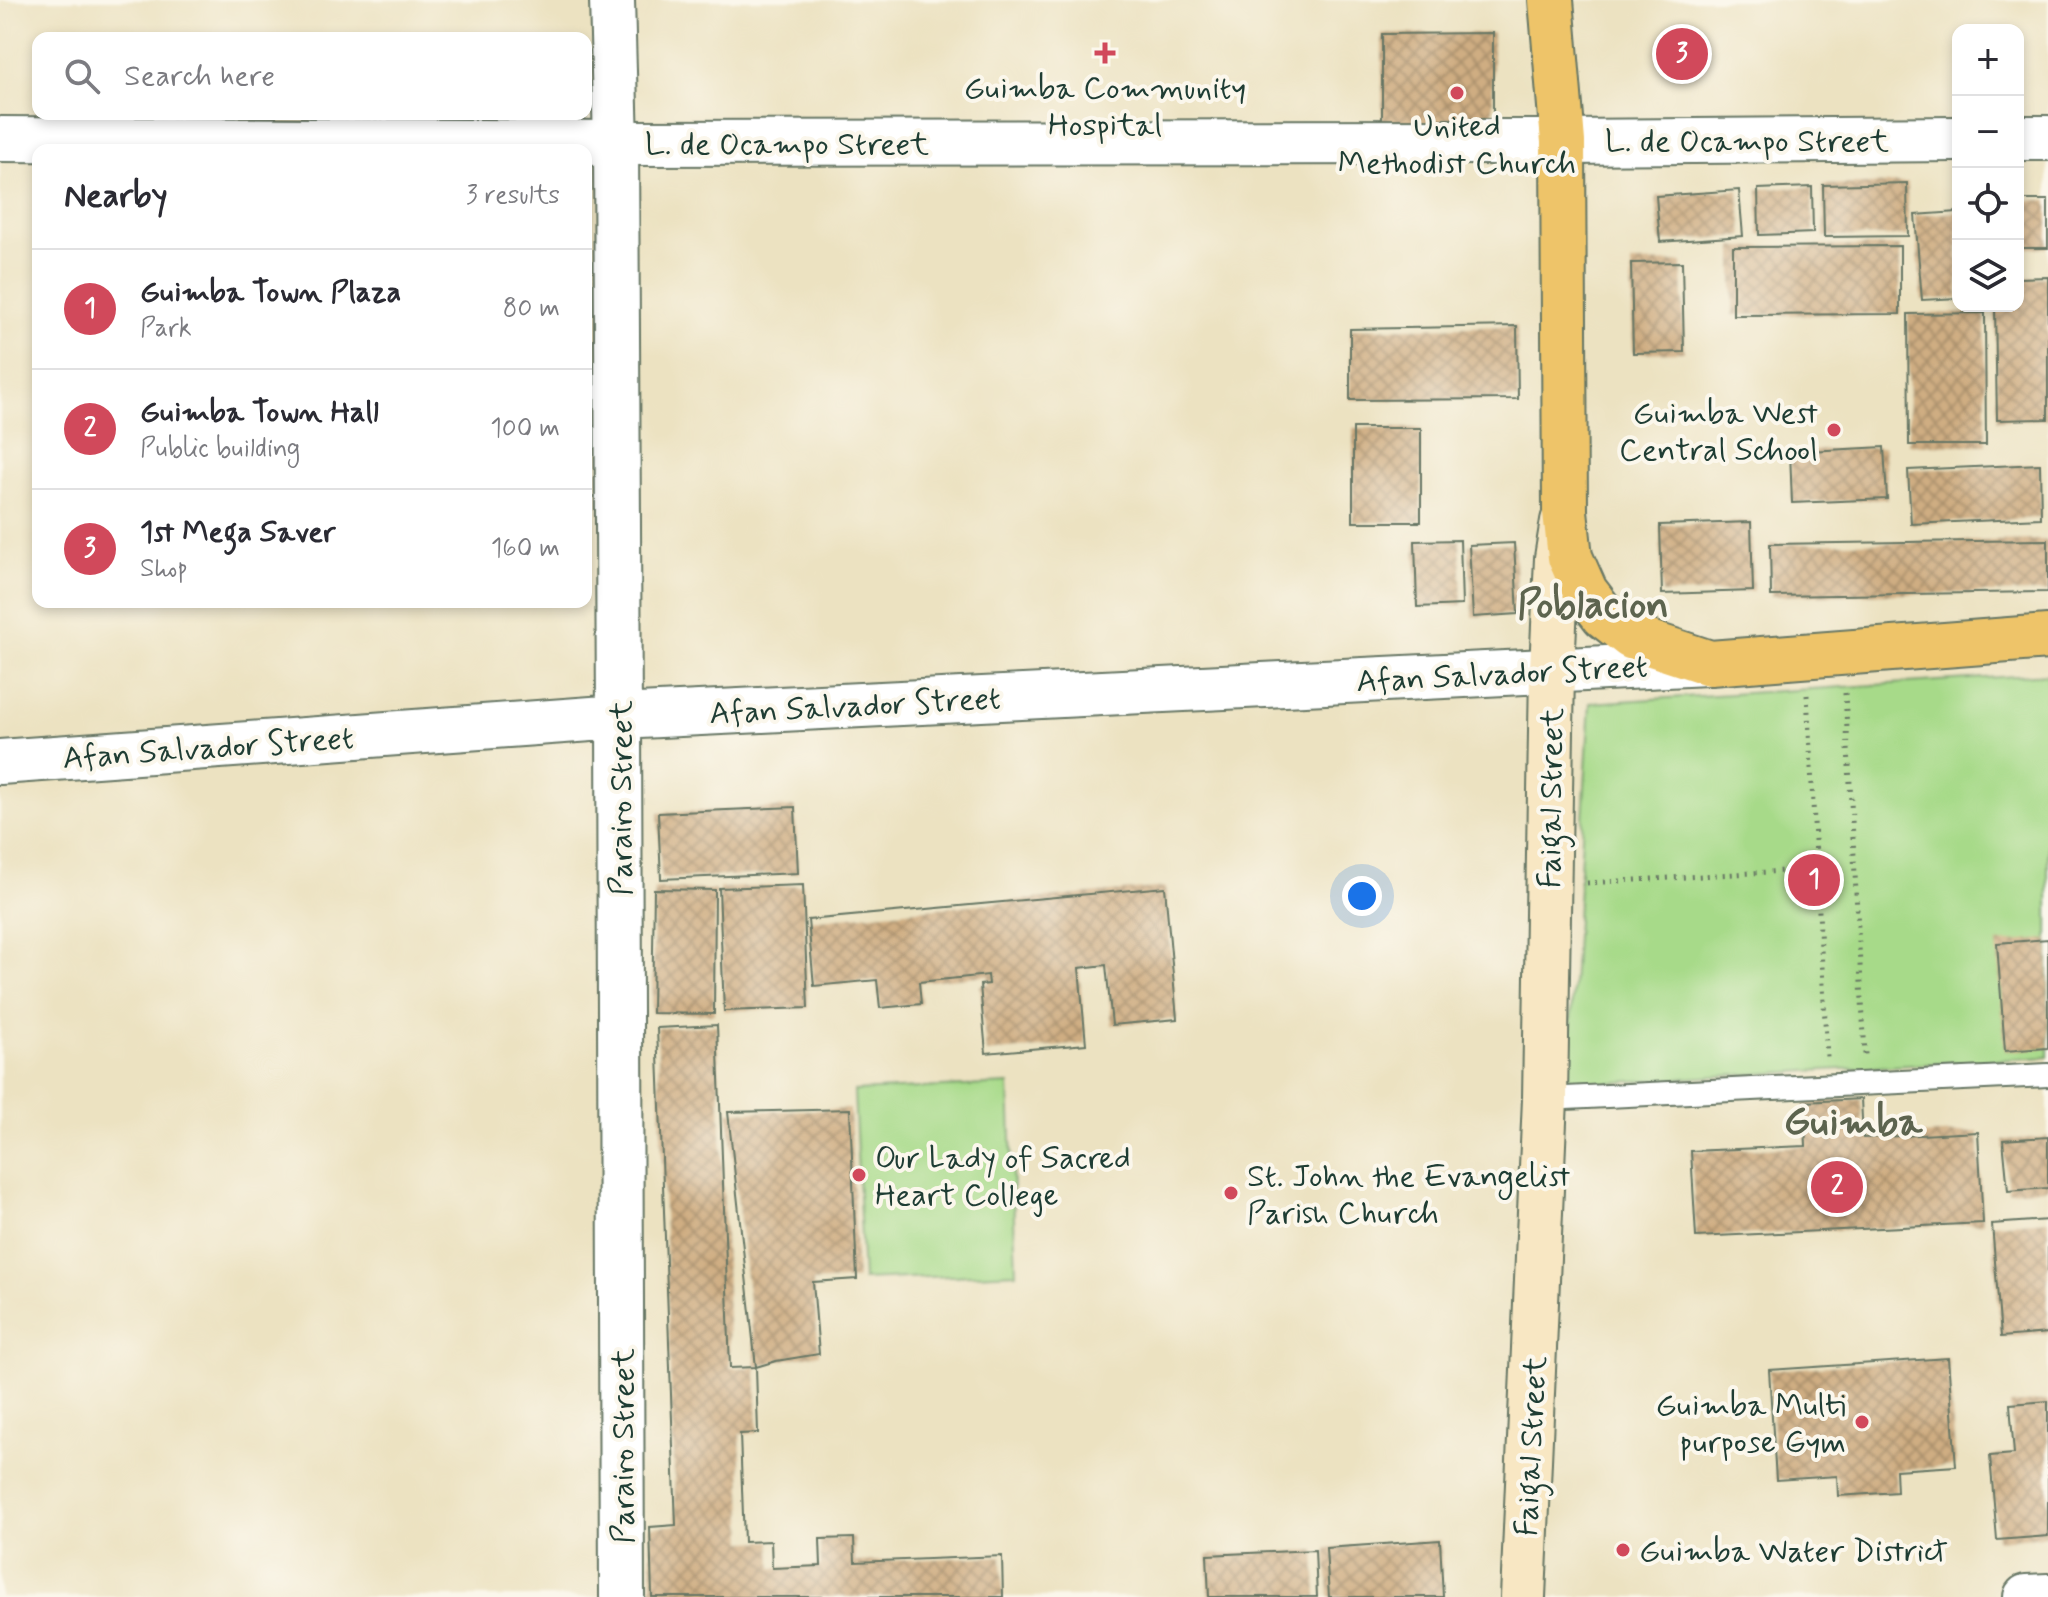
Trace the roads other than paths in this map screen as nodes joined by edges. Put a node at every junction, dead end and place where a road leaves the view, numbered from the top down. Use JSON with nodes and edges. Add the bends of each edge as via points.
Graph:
{"nodes":[{"id":1,"x":612,"y":0,"type":"edge"},
{"id":2,"x":1551,"y":0,"type":"edge"},
{"id":3,"x":2024,"y":138,"type":"edge"},
{"id":4,"x":2048,"y":138,"type":"edge"},
{"id":5,"x":0,"y":139,"type":"edge"},
{"id":6,"x":1952,"y":139,"type":"edge"},
{"id":7,"x":1563,"y":142,"type":"junction"},
{"id":8,"x":616,"y":143,"type":"junction"},
{"id":9,"x":1565,"y":511,"type":"junction"},
{"id":10,"x":2048,"y":637,"type":"edge"},
{"id":11,"x":1710,"y":663,"type":"junction"},
{"id":12,"x":1552,"y":670,"type":"junction"},
{"id":13,"x":619,"y":717,"type":"junction"},
{"id":14,"x":0,"y":762,"type":"edge"},
{"id":15,"x":2048,"y":1075,"type":"edge"},
{"id":16,"x":1545,"y":1099,"type":"junction"},
{"id":17,"x":2048,"y":1596,"type":"edge"},
{"id":18,"x":622,"y":1597,"type":"edge"},
{"id":19,"x":1523,"y":1597,"type":"edge"},
{"id":20,"x":2026,"y":1597,"type":"edge"}],
"edges":[{"from":1,"to":8,"type":"street","name":"Parairo Street"},
{"from":2,"to":7,"type":"main road","name":"Faigal Street"},
{"from":3,"to":4,"type":"street"},
{"from":5,"to":8,"type":"street","name":"L. de Ocampo Street"},
{"from":6,"to":7,"type":"street","name":"L. de Ocampo Street"},
{"from":7,"to":8,"type":"street","name":"L. de Ocampo Street"},
{"from":7,"to":9,"type":"main road","name":"Faigal Street"},
{"from":8,"to":13,"type":"street","name":"Parairo Street"},
{"from":9,"to":11,"type":"main road","name":"Afan Salvador Street","via":[[1570,557],[1604,616],[1631,637]]},
{"from":9,"to":12,"type":"main road","name":"Faigal Street","via":[[1557,558]]},
{"from":10,"to":11,"type":"main road","name":"Afan Salvador Street"},
{"from":11,"to":12,"type":"street","name":"Afan Salvador Street"},
{"from":12,"to":13,"type":"street","name":"Afan Salvador Street"},
{"from":12,"to":16,"type":"main road","name":"Faigal Street"},
{"from":13,"to":14,"type":"street","name":"Afan Salvador Street"},
{"from":13,"to":18,"type":"street","name":"Parairo Street"},
{"from":15,"to":16,"type":"lane"},
{"from":16,"to":19,"type":"main road","name":"Faigal Street"},
{"from":17,"to":20,"type":"street"}]}
